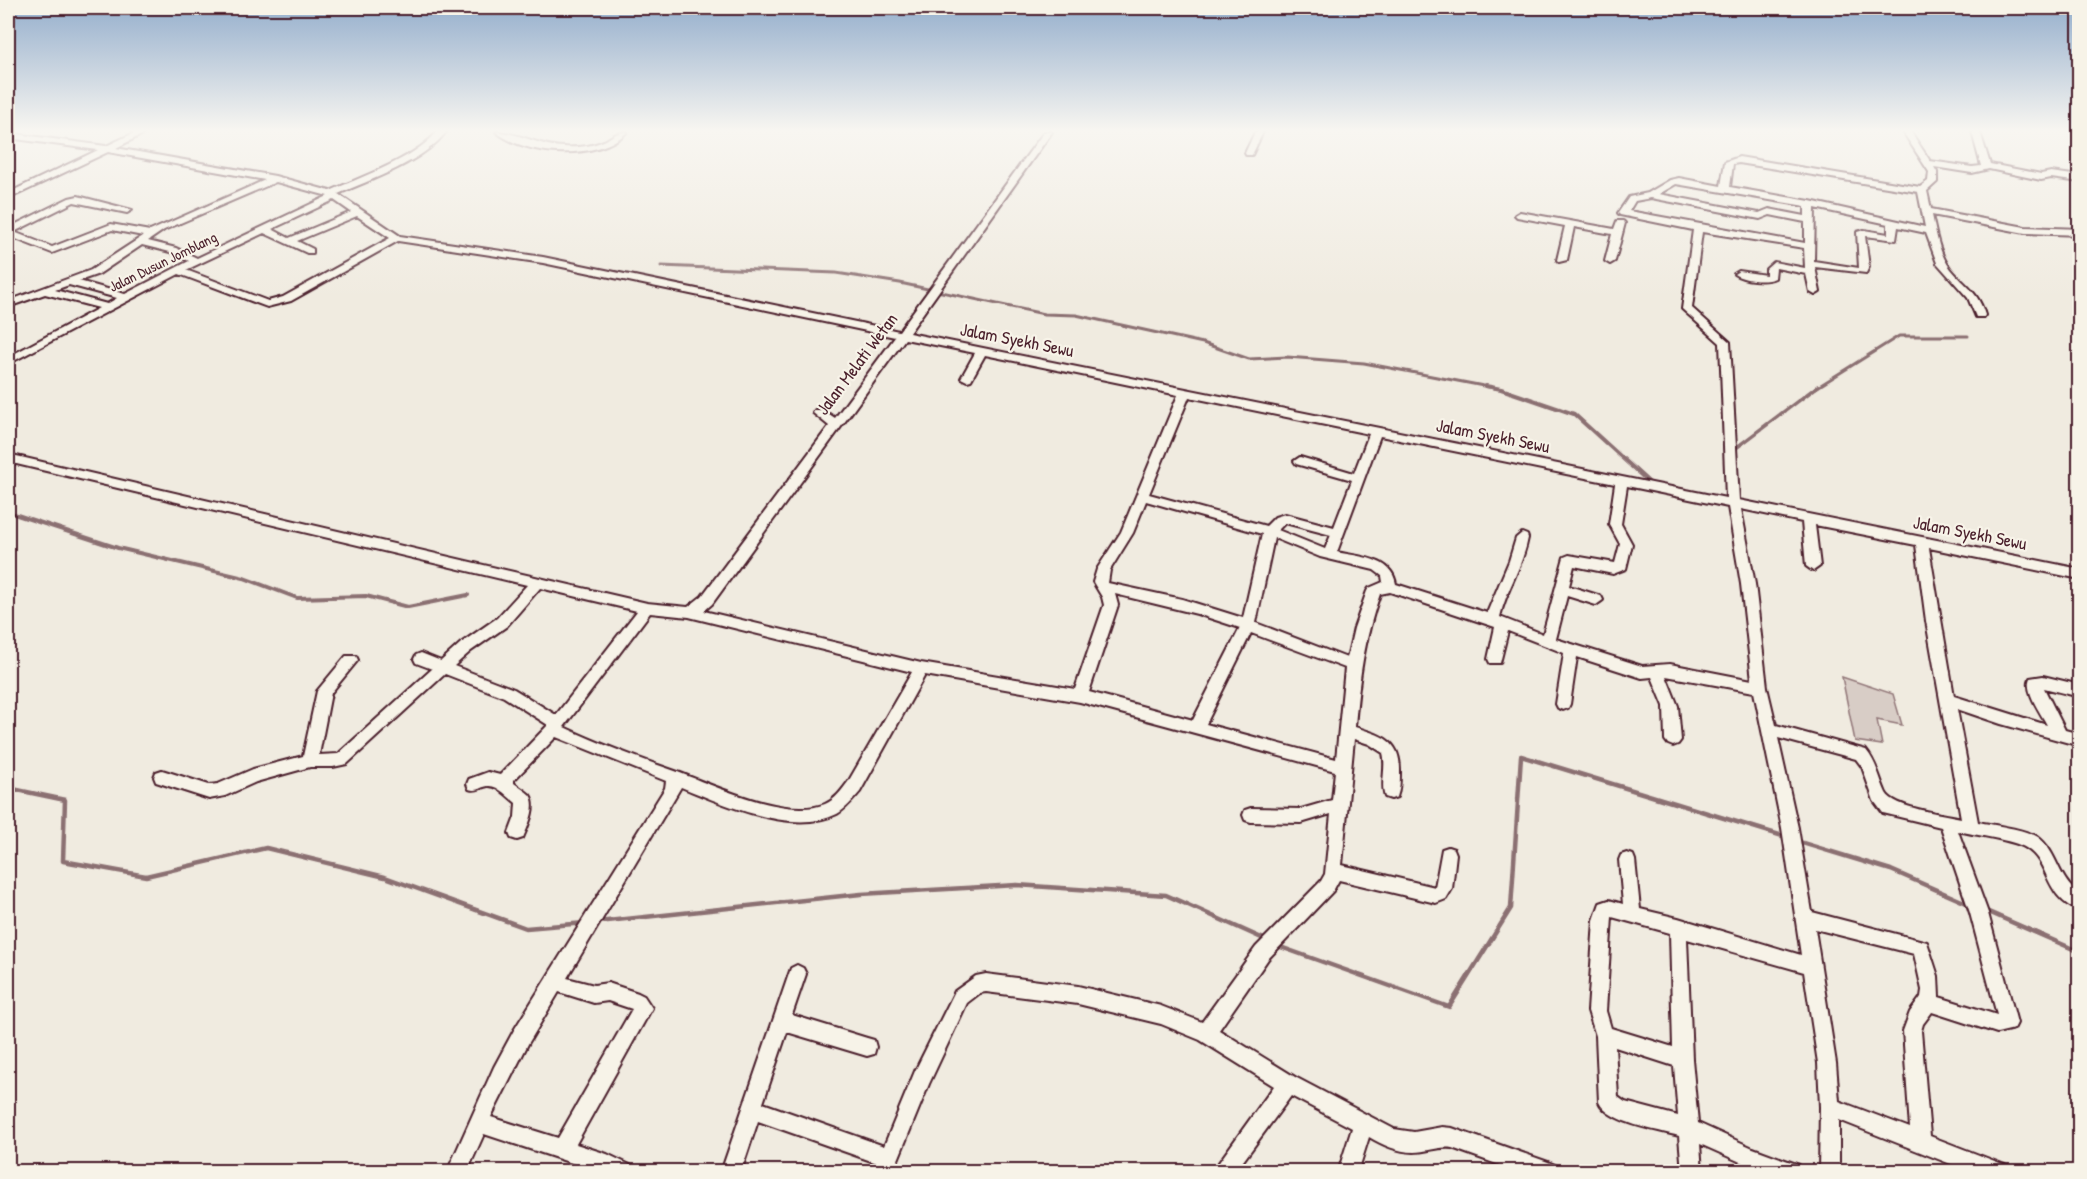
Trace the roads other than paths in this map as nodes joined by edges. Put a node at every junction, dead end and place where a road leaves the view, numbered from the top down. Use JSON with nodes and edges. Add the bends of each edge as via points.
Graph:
{"nodes":[{"id":1,"x":27,"y":187,"type":"edge"},
{"id":2,"x":255,"y":187,"type":"edge"},
{"id":3,"x":306,"y":187,"type":"edge"},
{"id":4,"x":349,"y":187,"type":"edge"},
{"id":5,"x":1009,"y":187,"type":"edge"},
{"id":6,"x":1665,"y":187,"type":"edge"},
{"id":7,"x":1719,"y":187,"type":"edge"},
{"id":8,"x":1886,"y":187,"type":"edge"},
{"id":9,"x":1926,"y":187,"type":"edge"},
{"id":10,"x":1725,"y":188,"type":"joint"},
{"id":11,"x":1922,"y":190,"type":"junction"},
{"id":12,"x":333,"y":195,"type":"junction"},
{"id":13,"x":1652,"y":195,"type":"junction"},
{"id":14,"x":8,"y":196,"type":"edge"},
{"id":15,"x":1810,"y":204,"type":"junction"},
{"id":16,"x":127,"y":210,"type":"dead end"},
{"id":17,"x":1927,"y":211,"type":"junction"},
{"id":18,"x":356,"y":213,"type":"junction"},
{"id":19,"x":1623,"y":213,"type":"junction"},
{"id":20,"x":1520,"y":215,"type":"dead end"},
{"id":21,"x":1809,"y":219,"type":"junction"},
{"id":22,"x":1893,"y":223,"type":"junction"},
{"id":23,"x":1570,"y":224,"type":"junction"},
{"id":24,"x":1698,"y":228,"type":"junction"},
{"id":25,"x":265,"y":230,"type":"junction"},
{"id":26,"x":1930,"y":231,"type":"junction"},
{"id":27,"x":8,"y":232,"type":"edge"},
{"id":28,"x":1617,"y":232,"type":"junction"},
{"id":29,"x":2079,"y":232,"type":"edge"},
{"id":30,"x":151,"y":234,"type":"junction"},
{"id":31,"x":21,"y":238,"type":"junction"},
{"id":32,"x":397,"y":238,"type":"junction"},
{"id":33,"x":289,"y":241,"type":"junction"},
{"id":34,"x":140,"y":242,"type":"junction"},
{"id":35,"x":8,"y":245,"type":"edge"},
{"id":36,"x":1808,"y":246,"type":"junction"},
{"id":37,"x":310,"y":250,"type":"dead end"},
{"id":38,"x":1562,"y":260,"type":"dead end"},
{"id":39,"x":196,"y":261,"type":"junction"},
{"id":40,"x":1610,"y":261,"type":"dead end"},
{"id":41,"x":1810,"y":267,"type":"junction"},
{"id":42,"x":178,"y":270,"type":"junction"},
{"id":43,"x":1739,"y":274,"type":"dead end"},
{"id":44,"x":69,"y":282,"type":"junction"},
{"id":45,"x":43,"y":290,"type":"junction"},
{"id":46,"x":1815,"y":292,"type":"dead end"},
{"id":47,"x":124,"y":297,"type":"junction"},
{"id":48,"x":8,"y":304,"type":"edge"},
{"id":49,"x":106,"y":307,"type":"junction"},
{"id":50,"x":1980,"y":315,"type":"dead end"},
{"id":51,"x":900,"y":334,"type":"junction"},
{"id":52,"x":982,"y":351,"type":"junction"},
{"id":53,"x":8,"y":361,"type":"edge"},
{"id":54,"x":967,"y":378,"type":"dead end"},
{"id":55,"x":1185,"y":392,"type":"junction"},
{"id":56,"x":819,"y":413,"type":"dead end"},
{"id":57,"x":835,"y":423,"type":"junction"},
{"id":58,"x":1376,"y":431,"type":"junction"},
{"id":59,"x":8,"y":458,"type":"edge"},
{"id":60,"x":1300,"y":461,"type":"dead end"},
{"id":61,"x":1359,"y":478,"type":"junction"},
{"id":62,"x":1622,"y":481,"type":"junction"},
{"id":63,"x":1142,"y":496,"type":"junction"},
{"id":64,"x":1732,"y":501,"type":"junction"},
{"id":65,"x":1808,"y":519,"type":"junction"},
{"id":66,"x":1269,"y":531,"type":"junction"},
{"id":67,"x":1338,"y":533,"type":"junction"},
{"id":68,"x":1522,"y":538,"type":"dead end"},
{"id":69,"x":1922,"y":542,"type":"junction"},
{"id":70,"x":1329,"y":555,"type":"junction"},
{"id":71,"x":1813,"y":566,"type":"dead end"},
{"id":72,"x":2079,"y":574,"type":"edge"},
{"id":73,"x":536,"y":583,"type":"junction"},
{"id":74,"x":1103,"y":587,"type":"junction"},
{"id":75,"x":1390,"y":587,"type":"junction"},
{"id":76,"x":1562,"y":589,"type":"junction"},
{"id":77,"x":1596,"y":600,"type":"dead end"},
{"id":78,"x":647,"y":608,"type":"junction"},
{"id":79,"x":689,"y":612,"type":"junction"},
{"id":80,"x":1497,"y":623,"type":"junction"},
{"id":81,"x":1248,"y":626,"type":"junction"},
{"id":82,"x":1548,"y":642,"type":"junction"},
{"id":83,"x":1571,"y":651,"type":"junction"},
{"id":84,"x":421,"y":659,"type":"dead end"},
{"id":85,"x":1496,"y":659,"type":"dead end"},
{"id":86,"x":351,"y":660,"type":"dead end"},
{"id":87,"x":1353,"y":664,"type":"junction"},
{"id":88,"x":446,"y":666,"type":"junction"},
{"id":89,"x":921,"y":669,"type":"junction"},
{"id":90,"x":1657,"y":671,"type":"junction"},
{"id":91,"x":1760,"y":687,"type":"junction"},
{"id":92,"x":2079,"y":691,"type":"edge"},
{"id":93,"x":1080,"y":696,"type":"junction"},
{"id":94,"x":1949,"y":700,"type":"junction"},
{"id":95,"x":1563,"y":704,"type":"dead end"},
{"id":96,"x":557,"y":726,"type":"junction"},
{"id":97,"x":1197,"y":727,"type":"junction"},
{"id":98,"x":1769,"y":729,"type":"junction"},
{"id":99,"x":1348,"y":731,"type":"junction"},
{"id":100,"x":2061,"y":736,"type":"junction"},
{"id":101,"x":1673,"y":740,"type":"dead end"},
{"id":102,"x":2079,"y":740,"type":"edge"},
{"id":103,"x":310,"y":761,"type":"junction"},
{"id":104,"x":1344,"y":767,"type":"junction"},
{"id":105,"x":162,"y":777,"type":"dead end"},
{"id":106,"x":672,"y":777,"type":"junction"},
{"id":107,"x":505,"y":782,"type":"junction"},
{"id":108,"x":475,"y":784,"type":"dead end"},
{"id":109,"x":1391,"y":792,"type":"dead end"},
{"id":110,"x":1341,"y":804,"type":"junction"},
{"id":111,"x":1251,"y":815,"type":"dead end"},
{"id":112,"x":1947,"y":822,"type":"junction"},
{"id":113,"x":1971,"y":826,"type":"junction"},
{"id":114,"x":517,"y":833,"type":"dead end"},
{"id":115,"x":1448,"y":854,"type":"dead end"},
{"id":116,"x":1627,"y":860,"type":"dead end"},
{"id":117,"x":1334,"y":871,"type":"junction"},
{"id":118,"x":2079,"y":903,"type":"edge"},
{"id":119,"x":1632,"y":913,"type":"junction"},
{"id":120,"x":1803,"y":918,"type":"junction"},
{"id":121,"x":1678,"y":926,"type":"junction"},
{"id":122,"x":1811,"y":966,"type":"junction"},
{"id":123,"x":796,"y":974,"type":"dead end"},
{"id":124,"x":553,"y":982,"type":"junction"},
{"id":125,"x":1928,"y":1002,"type":"junction"},
{"id":126,"x":781,"y":1021,"type":"junction"},
{"id":127,"x":1206,"y":1033,"type":"junction"},
{"id":128,"x":1605,"y":1035,"type":"junction"},
{"id":129,"x":867,"y":1047,"type":"dead end"},
{"id":130,"x":1683,"y":1059,"type":"junction"},
{"id":131,"x":1288,"y":1084,"type":"junction"},
{"id":132,"x":1830,"y":1107,"type":"junction"},
{"id":133,"x":752,"y":1109,"type":"junction"},
{"id":134,"x":479,"y":1123,"type":"junction"},
{"id":135,"x":1362,"y":1125,"type":"junction"},
{"id":136,"x":1689,"y":1129,"type":"junction"},
{"id":137,"x":1921,"y":1142,"type":"junction"},
{"id":138,"x":563,"y":1149,"type":"junction"},
{"id":139,"x":1958,"y":1164,"type":"edge"},
{"id":140,"x":886,"y":1165,"type":"edge"},
{"id":141,"x":457,"y":1172,"type":"edge"},
{"id":142,"x":623,"y":1172,"type":"edge"},
{"id":143,"x":731,"y":1172,"type":"edge"},
{"id":144,"x":1222,"y":1172,"type":"edge"},
{"id":145,"x":1348,"y":1172,"type":"edge"},
{"id":146,"x":1548,"y":1172,"type":"edge"},
{"id":147,"x":1692,"y":1172,"type":"edge"},
{"id":148,"x":1792,"y":1172,"type":"edge"},
{"id":149,"x":1829,"y":1172,"type":"edge"},
{"id":150,"x":1998,"y":1172,"type":"edge"}],
"edges":[{"from":1,"to":14,"type":"street"},
{"from":2,"to":30,"type":"street"},
{"from":3,"to":12,"type":"street"},
{"from":4,"to":12,"type":"street","name":"Jalan Dusun Jomblang"},
{"from":5,"to":51,"type":"street","name":"Jalan Melati Wetan","via":[[935,293]]},
{"from":6,"to":13,"type":"street"},
{"from":7,"to":10,"type":"street"},
{"from":8,"to":11,"type":"street"},
{"from":9,"to":11,"type":"street"},
{"from":10,"to":15,"type":"street"},
{"from":11,"to":17,"type":"street"},
{"from":12,"to":18,"type":"street"},
{"from":12,"to":25,"type":"street","name":"Jalan Dusun Jomblang"},
{"from":13,"to":19,"type":"street","via":[[1632,199]]},
{"from":13,"to":21,"type":"street","via":[[1761,216],[1768,212]]},
{"from":15,"to":21,"type":"street"},
{"from":15,"to":22,"type":"street","via":[[1860,211]]},
{"from":16,"to":27,"type":"street","via":[[72,200]]},
{"from":17,"to":26,"type":"street"},
{"from":17,"to":29,"type":"street","via":[[2031,231]]},
{"from":18,"to":32,"type":"street"},
{"from":18,"to":33,"type":"street"},
{"from":19,"to":24,"type":"street"},
{"from":19,"to":28,"type":"street"},
{"from":20,"to":23,"type":"street"},
{"from":21,"to":36,"type":"street"},
{"from":22,"to":26,"type":"street"},
{"from":22,"to":41,"type":"street","via":[[1893,238],[1860,234],[1862,271]]},
{"from":23,"to":28,"type":"street"},
{"from":23,"to":38,"type":"street"},
{"from":24,"to":36,"type":"street"},
{"from":24,"to":64,"type":"street","via":[[1688,305],[1725,342]]},
{"from":25,"to":33,"type":"street"},
{"from":25,"to":39,"type":"street","name":"Jalan Dusun Jomblang"},
{"from":26,"to":50,"type":"street","via":[[1941,261],[1971,292]]},
{"from":27,"to":31,"type":"street"},
{"from":28,"to":40,"type":"street"},
{"from":30,"to":31,"type":"street","via":[[111,227],[55,250]]},
{"from":30,"to":34,"type":"street"},
{"from":31,"to":35,"type":"street"},
{"from":32,"to":42,"type":"street","via":[[272,304]]},
{"from":32,"to":51,"type":"street","name":"Jalam Syekh Sewu","via":[[543,260]]},
{"from":33,"to":37,"type":"street"},
{"from":34,"to":39,"type":"street","via":[[173,250]]},
{"from":34,"to":44,"type":"street","via":[[95,272]]},
{"from":36,"to":41,"type":"street"},
{"from":39,"to":42,"type":"street","name":"Jalan Dusun Jomblang"},
{"from":41,"to":43,"type":"street","via":[[1774,265],[1767,278]]},
{"from":41,"to":46,"type":"street"},
{"from":42,"to":47,"type":"street","name":"Jalan Dusun Jomblang"},
{"from":44,"to":45,"type":"street"},
{"from":44,"to":47,"type":"street"},
{"from":45,"to":48,"type":"street"},
{"from":45,"to":49,"type":"street"},
{"from":47,"to":49,"type":"street","name":"Jalan Dusun Jomblang"},
{"from":49,"to":53,"type":"street","name":"Jalan Dusun Jomblang"},
{"from":51,"to":52,"type":"street","name":"Jalam Syekh Sewu"},
{"from":51,"to":57,"type":"street","name":"Jalan Melati Wetan"},
{"from":52,"to":54,"type":"street"},
{"from":52,"to":55,"type":"street","name":"Jalam Syekh Sewu"},
{"from":55,"to":58,"type":"street","name":"Jalam Syekh Sewu"},
{"from":55,"to":63,"type":"street"},
{"from":56,"to":57,"type":"street"},
{"from":57,"to":79,"type":"street","name":"Jalan Melati Wetan","via":[[707,600]]},
{"from":58,"to":61,"type":"street"},
{"from":58,"to":62,"type":"street","name":"Jalam Syekh Sewu"},
{"from":59,"to":73,"type":"street"},
{"from":60,"to":61,"type":"street"},
{"from":61,"to":67,"type":"street"},
{"from":62,"to":64,"type":"street","name":"Jalam Syekh Sewu"},
{"from":62,"to":76,"type":"street","via":[[1615,521],[1626,544],[1621,566],[1612,568],[1569,560]]},
{"from":63,"to":66,"type":"street"},
{"from":63,"to":74,"type":"street","via":[[1127,533],[1104,569],[1100,579]]},
{"from":64,"to":65,"type":"street","name":"Jalam Syekh Sewu"},
{"from":64,"to":91,"type":"street","via":[[1748,584]]},
{"from":65,"to":69,"type":"street","name":"Jalam Syekh Sewu"},
{"from":65,"to":71,"type":"street"},
{"from":66,"to":67,"type":"street","via":[[1286,518]]},
{"from":66,"to":70,"type":"street"},
{"from":66,"to":81,"type":"street"},
{"from":67,"to":70,"type":"street"},
{"from":68,"to":80,"type":"street","via":[[1515,568],[1499,594]]},
{"from":69,"to":72,"type":"street","name":"Jalam Syekh Sewu"},
{"from":69,"to":94,"type":"street"},
{"from":70,"to":75,"type":"street","via":[[1383,568]]},
{"from":73,"to":78,"type":"street"},
{"from":73,"to":88,"type":"street","via":[[502,622]]},
{"from":74,"to":81,"type":"street","via":[[1189,607]]},
{"from":74,"to":93,"type":"street","via":[[1111,605]]},
{"from":75,"to":80,"type":"street"},
{"from":75,"to":87,"type":"street","via":[[1374,591]]},
{"from":76,"to":77,"type":"street"},
{"from":76,"to":82,"type":"street"},
{"from":78,"to":79,"type":"street"},
{"from":78,"to":96,"type":"street"},
{"from":79,"to":89,"type":"street"},
{"from":80,"to":82,"type":"street"},
{"from":80,"to":85,"type":"street"},
{"from":81,"to":87,"type":"street"},
{"from":81,"to":97,"type":"street"},
{"from":82,"to":83,"type":"street"},
{"from":83,"to":90,"type":"street","via":[[1642,672]]},
{"from":83,"to":95,"type":"street"},
{"from":84,"to":88,"type":"street"},
{"from":86,"to":103,"type":"street","via":[[324,691]]},
{"from":87,"to":99,"type":"street"},
{"from":88,"to":96,"type":"street","via":[[509,693]]},
{"from":88,"to":103,"type":"street","via":[[352,752],[333,761]]},
{"from":89,"to":93,"type":"street"},
{"from":89,"to":106,"type":"street","via":[[848,795],[824,812],[769,810]]},
{"from":90,"to":91,"type":"street"},
{"from":90,"to":101,"type":"street","via":[[1671,706]]},
{"from":91,"to":98,"type":"street"},
{"from":92,"to":100,"type":"street","via":[[2035,682]]},
{"from":93,"to":97,"type":"street"},
{"from":94,"to":100,"type":"street"},
{"from":94,"to":113,"type":"street"},
{"from":96,"to":106,"type":"street","via":[[557,731],[590,746]]},
{"from":96,"to":107,"type":"street","via":[[510,772]]},
{"from":97,"to":104,"type":"street"},
{"from":98,"to":112,"type":"street","via":[[1861,754],[1884,804]]},
{"from":98,"to":120,"type":"street","via":[[1790,828]]},
{"from":99,"to":104,"type":"street"},
{"from":99,"to":109,"type":"street","via":[[1391,750]]},
{"from":100,"to":102,"type":"street"},
{"from":103,"to":105,"type":"street","via":[[209,792]]},
{"from":104,"to":110,"type":"street"},
{"from":106,"to":124,"type":"street","via":[[673,789]]},
{"from":107,"to":108,"type":"street","via":[[484,780]]},
{"from":107,"to":114,"type":"street","via":[[525,800]]},
{"from":110,"to":111,"type":"street","via":[[1301,816]]},
{"from":110,"to":117,"type":"street"},
{"from":112,"to":113,"type":"street"},
{"from":112,"to":125,"type":"street","via":[[1978,913],[2008,1023],[1997,1024]]},
{"from":113,"to":118,"type":"street","via":[[2037,846],[2058,888]]},
{"from":115,"to":117,"type":"street","via":[[1444,889],[1436,895]]},
{"from":116,"to":119,"type":"street"},
{"from":117,"to":127,"type":"street","via":[[1326,886],[1262,953]]},
{"from":119,"to":121,"type":"street"},
{"from":119,"to":128,"type":"street","via":[[1613,907],[1604,914],[1597,1011]]},
{"from":120,"to":122,"type":"street"},
{"from":120,"to":125,"type":"street","via":[[1921,948],[1932,991]]},
{"from":121,"to":122,"type":"street"},
{"from":121,"to":130,"type":"street"},
{"from":122,"to":132,"type":"street"},
{"from":123,"to":126,"type":"street"},
{"from":124,"to":134,"type":"street","via":[[501,1074]]},
{"from":124,"to":138,"type":"street","via":[[594,994],[608,992],[639,1002],[643,1008]]},
{"from":125,"to":137,"type":"street","via":[[1916,1015],[1912,1031]]},
{"from":126,"to":129,"type":"street"},
{"from":126,"to":133,"type":"street"},
{"from":127,"to":131,"type":"street"},
{"from":127,"to":140,"type":"street","via":[[1161,1015],[1105,1000],[1041,989],[976,985],[961,998],[946,1026]]},
{"from":128,"to":130,"type":"street"},
{"from":128,"to":136,"type":"street","via":[[1611,1104]]},
{"from":130,"to":136,"type":"street"},
{"from":131,"to":135,"type":"street"},
{"from":131,"to":144,"type":"street"},
{"from":132,"to":137,"type":"street"},
{"from":132,"to":149,"type":"street"},
{"from":133,"to":140,"type":"street"},
{"from":133,"to":143,"type":"street"},
{"from":134,"to":138,"type":"street"},
{"from":134,"to":141,"type":"street"},
{"from":135,"to":145,"type":"street"},
{"from":135,"to":146,"type":"street","via":[[1404,1142],[1452,1138]]},
{"from":136,"to":147,"type":"street"},
{"from":136,"to":148,"type":"street"},
{"from":137,"to":139,"type":"street"},
{"from":138,"to":142,"type":"street"},
{"from":139,"to":150,"type":"street"}]}
